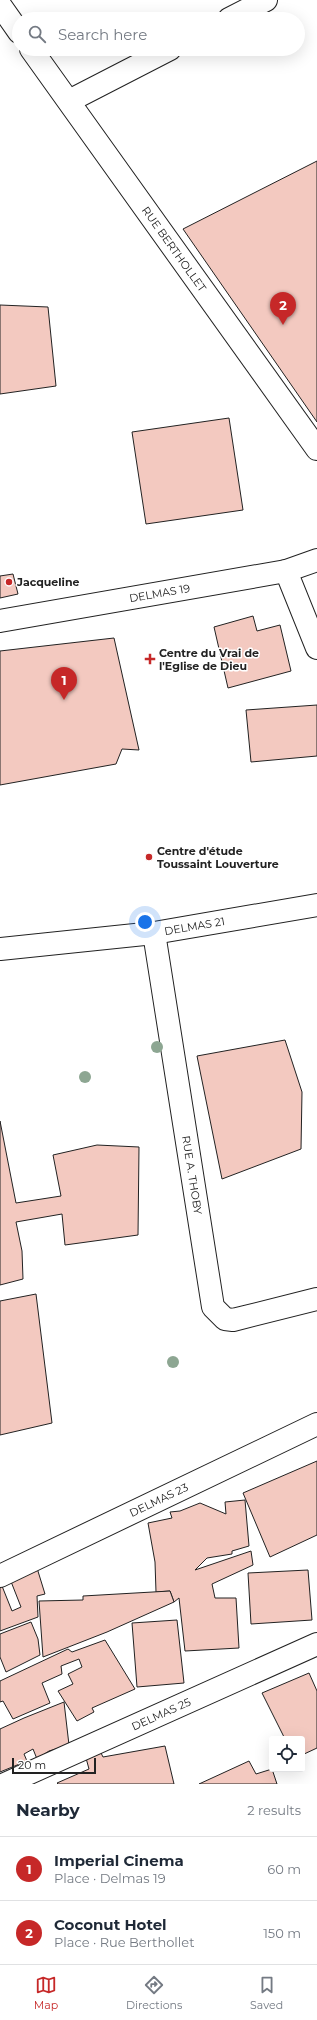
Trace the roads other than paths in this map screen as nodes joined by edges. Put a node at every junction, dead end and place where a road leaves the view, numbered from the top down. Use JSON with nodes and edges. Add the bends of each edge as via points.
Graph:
{"nodes":[{"id":1,"x":266,"y":0,"type":"edge"},
{"id":2,"x":0,"y":5,"type":"edge"},
{"id":3,"x":243,"y":12,"type":"edge"},
{"id":4,"x":12,"y":22,"type":"edge"},
{"id":5,"x":37,"y":56,"type":"edge"},
{"id":6,"x":156,"y":56,"type":"edge"},
{"id":7,"x":69,"y":101,"type":"junction"},
{"id":8,"x":317,"y":450,"type":"edge"},
{"id":9,"x":317,"y":560,"type":"edge"},
{"id":10,"x":286,"y":571,"type":"junction"},
{"id":11,"x":0,"y":621,"type":"edge"},
{"id":12,"x":317,"y":648,"type":"edge"},
{"id":13,"x":317,"y":905,"type":"edge"},
{"id":14,"x":154,"y":932,"type":"junction"},
{"id":15,"x":0,"y":950,"type":"edge"},
{"id":16,"x":317,"y":1299,"type":"edge"},
{"id":17,"x":317,"y":1424,"type":"edge"},
{"id":18,"x":0,"y":1576,"type":"edge"},
{"id":19,"x":317,"y":1644,"type":"edge"},
{"id":20,"x":4,"y":1784,"type":"edge"}],
"edges":[{"from":1,"to":3,"type":"street"},
{"from":2,"to":4,"type":"street"},
{"from":5,"to":7,"type":"street","name":"RUE BERTHOLLET"},
{"from":6,"to":7,"type":"street"},
{"from":7,"to":8,"type":"street","name":"RUE BERTHOLLET"},
{"from":9,"to":10,"type":"street","name":"DELMAS 19"},
{"from":10,"to":11,"type":"street","name":"DELMAS 19"},
{"from":10,"to":12,"type":"street"},
{"from":13,"to":14,"type":"street","name":"DELMAS 21"},
{"from":14,"to":15,"type":"street","name":"DELMAS 21"},
{"from":14,"to":16,"type":"street","name":"RUE A. THOBY","via":[[212,1307],[225,1319],[233,1320]]},
{"from":17,"to":18,"type":"street","name":"DELMAS 23"},
{"from":19,"to":20,"type":"street","name":"DELMAS 25"}]}
